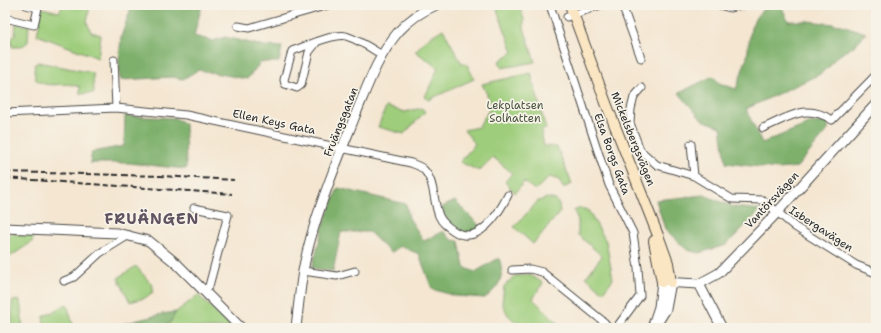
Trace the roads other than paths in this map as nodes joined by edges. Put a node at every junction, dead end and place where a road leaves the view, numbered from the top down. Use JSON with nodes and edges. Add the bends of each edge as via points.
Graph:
{"nodes":[{"id":1,"x":27,"y":5,"type":"edge"},
{"id":2,"x":328,"y":5,"type":"edge"},
{"id":3,"x":436,"y":5,"type":"edge"},
{"id":4,"x":550,"y":5,"type":"edge"},
{"id":5,"x":565,"y":5,"type":"edge"},
{"id":6,"x":570,"y":5,"type":"edge"},
{"id":7,"x":600,"y":5,"type":"edge"},
{"id":8,"x":622,"y":5,"type":"edge"},
{"id":9,"x":719,"y":5,"type":"edge"},
{"id":10,"x":742,"y":5,"type":"edge"},
{"id":11,"x":570,"y":16,"type":"junction"},
{"id":12,"x":5,"y":18,"type":"edge"},
{"id":13,"x":238,"y":26,"type":"dead end"},
{"id":14,"x":316,"y":43,"type":"junction"},
{"id":15,"x":382,"y":55,"type":"junction"},
{"id":16,"x":640,"y":58,"type":"dead end"},
{"id":17,"x":114,"y":60,"type":"dead end"},
{"id":18,"x":876,"y":75,"type":"edge"},
{"id":19,"x":642,"y":88,"type":"dead end"},
{"id":20,"x":116,"y":108,"type":"junction"},
{"id":21,"x":874,"y":110,"type":"edge"},
{"id":22,"x":5,"y":113,"type":"edge"},
{"id":23,"x":763,"y":128,"type":"dead end"},
{"id":24,"x":691,"y":144,"type":"dead end"},
{"id":25,"x":342,"y":149,"type":"junction"},
{"id":26,"x":694,"y":176,"type":"junction"},
{"id":27,"x":508,"y":195,"type":"dead end"},
{"id":28,"x":194,"y":208,"type":"dead end"},
{"id":29,"x":777,"y":212,"type":"junction"},
{"id":30,"x":5,"y":228,"type":"edge"},
{"id":31,"x":129,"y":235,"type":"junction"},
{"id":32,"x":512,"y":270,"type":"dead end"},
{"id":33,"x":303,"y":271,"type":"junction"},
{"id":34,"x":355,"y":271,"type":"dead end"},
{"id":35,"x":876,"y":273,"type":"edge"},
{"id":36,"x":64,"y":281,"type":"dead end"},
{"id":37,"x":666,"y":282,"type":"junction"},
{"id":38,"x":699,"y":284,"type":"junction"},
{"id":39,"x":204,"y":292,"type":"junction"},
{"id":40,"x":241,"y":328,"type":"edge"},
{"id":41,"x":296,"y":328,"type":"edge"},
{"id":42,"x":609,"y":328,"type":"edge"},
{"id":43,"x":616,"y":328,"type":"edge"},
{"id":44,"x":652,"y":328,"type":"edge"},
{"id":45,"x":722,"y":328,"type":"edge"}],
"edges":[{"from":1,"to":12,"type":"street","via":[[38,8],[34,25]]},
{"from":2,"to":13,"type":"street","via":[[249,28]]},
{"from":3,"to":15,"type":"street","name":"Fruängsgatan","via":[[409,21]]},
{"from":4,"to":43,"type":"street","name":"Elsa Borgs Gata","via":[[609,185],[633,233],[640,296]]},
{"from":5,"to":11,"type":"main road","name":"Mickelsbergsvägen"},
{"from":6,"to":11,"type":"main road","name":"Mickelsbergsvägen"},
{"from":7,"to":11,"type":"street"},
{"from":8,"to":16,"type":"street"},
{"from":9,"to":10,"type":"street","via":[[730,8]]},
{"from":11,"to":37,"type":"main road","name":"Mickelsbergsvägen","via":[[653,236]]},
{"from":14,"to":14,"type":"street","via":[[292,51],[285,84],[297,88],[301,84],[309,52]]},
{"from":14,"to":15,"type":"street","via":[[344,36]]},
{"from":15,"to":25,"type":"street","name":"Fruängsgatan"},
{"from":17,"to":20,"type":"street"},
{"from":18,"to":23,"type":"street","via":[[832,120],[810,111],[789,116]]},
{"from":19,"to":26,"type":"street","name":"Isbergavägen","via":[[634,97],[630,123],[640,150],[657,166]]},
{"from":20,"to":22,"type":"street","name":"Ellen Keys Gata"},
{"from":20,"to":25,"type":"street","name":"Ellen Keys Gata","via":[[186,115]]},
{"from":21,"to":29,"type":"street","name":"Vantörsvägen"},
{"from":24,"to":26,"type":"street"},
{"from":25,"to":27,"type":"street","name":"Ellen Keys Gata","via":[[410,163],[424,169],[429,177],[439,216],[457,233],[474,235],[481,232]]},
{"from":25,"to":33,"type":"street","name":"Fruängsgatan","via":[[317,218]]},
{"from":26,"to":29,"type":"street","name":"Isbergavägen","via":[[732,199],[763,200]]},
{"from":28,"to":39,"type":"street","via":[[228,216],[209,286]]},
{"from":29,"to":35,"type":"street","name":"Isbergavägen","via":[[794,227]]},
{"from":29,"to":38,"type":"street","name":"Vantörsvägen","via":[[719,273]]},
{"from":30,"to":31,"type":"street"},
{"from":31,"to":36,"type":"street","via":[[100,253],[74,277]]},
{"from":31,"to":39,"type":"street","via":[[155,245]]},
{"from":32,"to":42,"type":"street","via":[[530,269],[542,272]]},
{"from":33,"to":34,"type":"street","via":[[337,276]]},
{"from":33,"to":41,"type":"street","name":"Fruängsgatan"},
{"from":37,"to":38,"type":"street"},
{"from":37,"to":44,"type":"street"},
{"from":38,"to":45,"type":"street"},
{"from":39,"to":40,"type":"street"}]}
